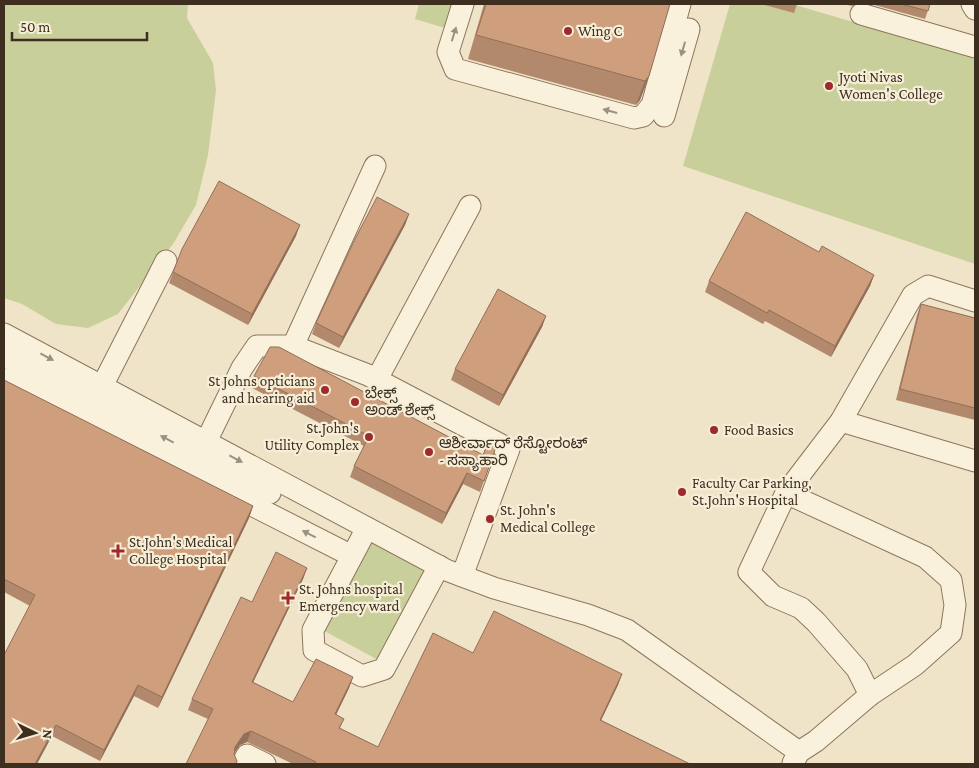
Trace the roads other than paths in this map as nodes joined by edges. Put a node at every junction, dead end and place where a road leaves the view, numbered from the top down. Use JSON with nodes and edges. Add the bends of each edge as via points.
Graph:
{"nodes":[{"id":1,"x":463,"y":4,"type":"edge"},
{"id":2,"x":682,"y":4,"type":"edge"},
{"id":3,"x":972,"y":4,"type":"edge"},
{"id":4,"x":975,"y":9,"type":"edge"},
{"id":5,"x":861,"y":14,"type":"dead end"},
{"id":6,"x":974,"y":44,"type":"edge"},
{"id":7,"x":664,"y":116,"type":"dead end"},
{"id":8,"x":374,"y":166,"type":"dead end"},
{"id":9,"x":470,"y":206,"type":"dead end"},
{"id":10,"x":166,"y":261,"type":"dead end"},
{"id":11,"x":975,"y":302,"type":"edge"},
{"id":12,"x":4,"y":334,"type":"edge"},
{"id":13,"x":293,"y":346,"type":"junction"},
{"id":14,"x":4,"y":356,"type":"edge"},
{"id":15,"x":377,"y":379,"type":"junction"},
{"id":16,"x":4,"y":380,"type":"edge"},
{"id":17,"x":98,"y":394,"type":"junction"},
{"id":18,"x":85,"y":420,"type":"junction"},
{"id":19,"x":841,"y":421,"type":"junction"},
{"id":20,"x":202,"y":449,"type":"junction"},
{"id":21,"x":975,"y":461,"type":"edge"},
{"id":22,"x":786,"y":493,"type":"junction"},
{"id":23,"x":367,"y":528,"type":"junction"},
{"id":24,"x":352,"y":556,"type":"junction"},
{"id":25,"x":439,"y":566,"type":"junction"},
{"id":26,"x":462,"y":576,"type":"junction"},
{"id":27,"x":870,"y":695,"type":"junction"},
{"id":28,"x":796,"y":758,"type":"edge"},
{"id":29,"x":242,"y":764,"type":"edge"},
{"id":30,"x":265,"y":764,"type":"edge"}],
"edges":[{"from":2,"to":1,"type":"lane","one_way":true,"via":[[652,105],[643,116],[634,118],[455,69],[448,52]]},
{"from":2,"to":7,"type":"lane","one_way":true,"via":[[692,19]]},
{"from":3,"to":4,"type":"lane"},
{"from":5,"to":6,"type":"lane"},
{"from":8,"to":13,"type":"lane"},
{"from":9,"to":15,"type":"lane"},
{"from":10,"to":17,"type":"lane"},
{"from":11,"to":19,"type":"lane","via":[[928,286],[913,295]]},
{"from":12,"to":17,"type":"lane","one_way":true},
{"from":13,"to":15,"type":"lane"},
{"from":13,"to":20,"type":"lane","via":[[257,346],[242,368]]},
{"from":14,"to":17,"type":"lane"},
{"from":15,"to":26,"type":"lane","via":[[509,449]]},
{"from":16,"to":18,"type":"lane"},
{"from":17,"to":18,"type":"lane"},
{"from":17,"to":20,"type":"lane"},
{"from":24,"to":18,"type":"lane","one_way":true},
{"from":19,"to":21,"type":"lane"},
{"from":19,"to":22,"type":"lane"},
{"from":20,"to":23,"type":"lane"},
{"from":22,"to":27,"type":"lane","via":[[750,572],[773,596],[801,608],[816,622],[857,669]]},
{"from":22,"to":27,"type":"lane","via":[[925,557],[951,580],[955,606],[951,633],[915,665]]},
{"from":23,"to":24,"type":"lane"},
{"from":23,"to":25,"type":"lane"},
{"from":24,"to":25,"type":"lane","via":[[313,630],[314,650],[362,676],[384,669]]},
{"from":25,"to":26,"type":"lane"},
{"from":26,"to":28,"type":"lane","via":[[627,630]]},
{"from":27,"to":28,"type":"lane"},
{"from":29,"to":30,"type":"lane","via":[[247,755]]}]}
